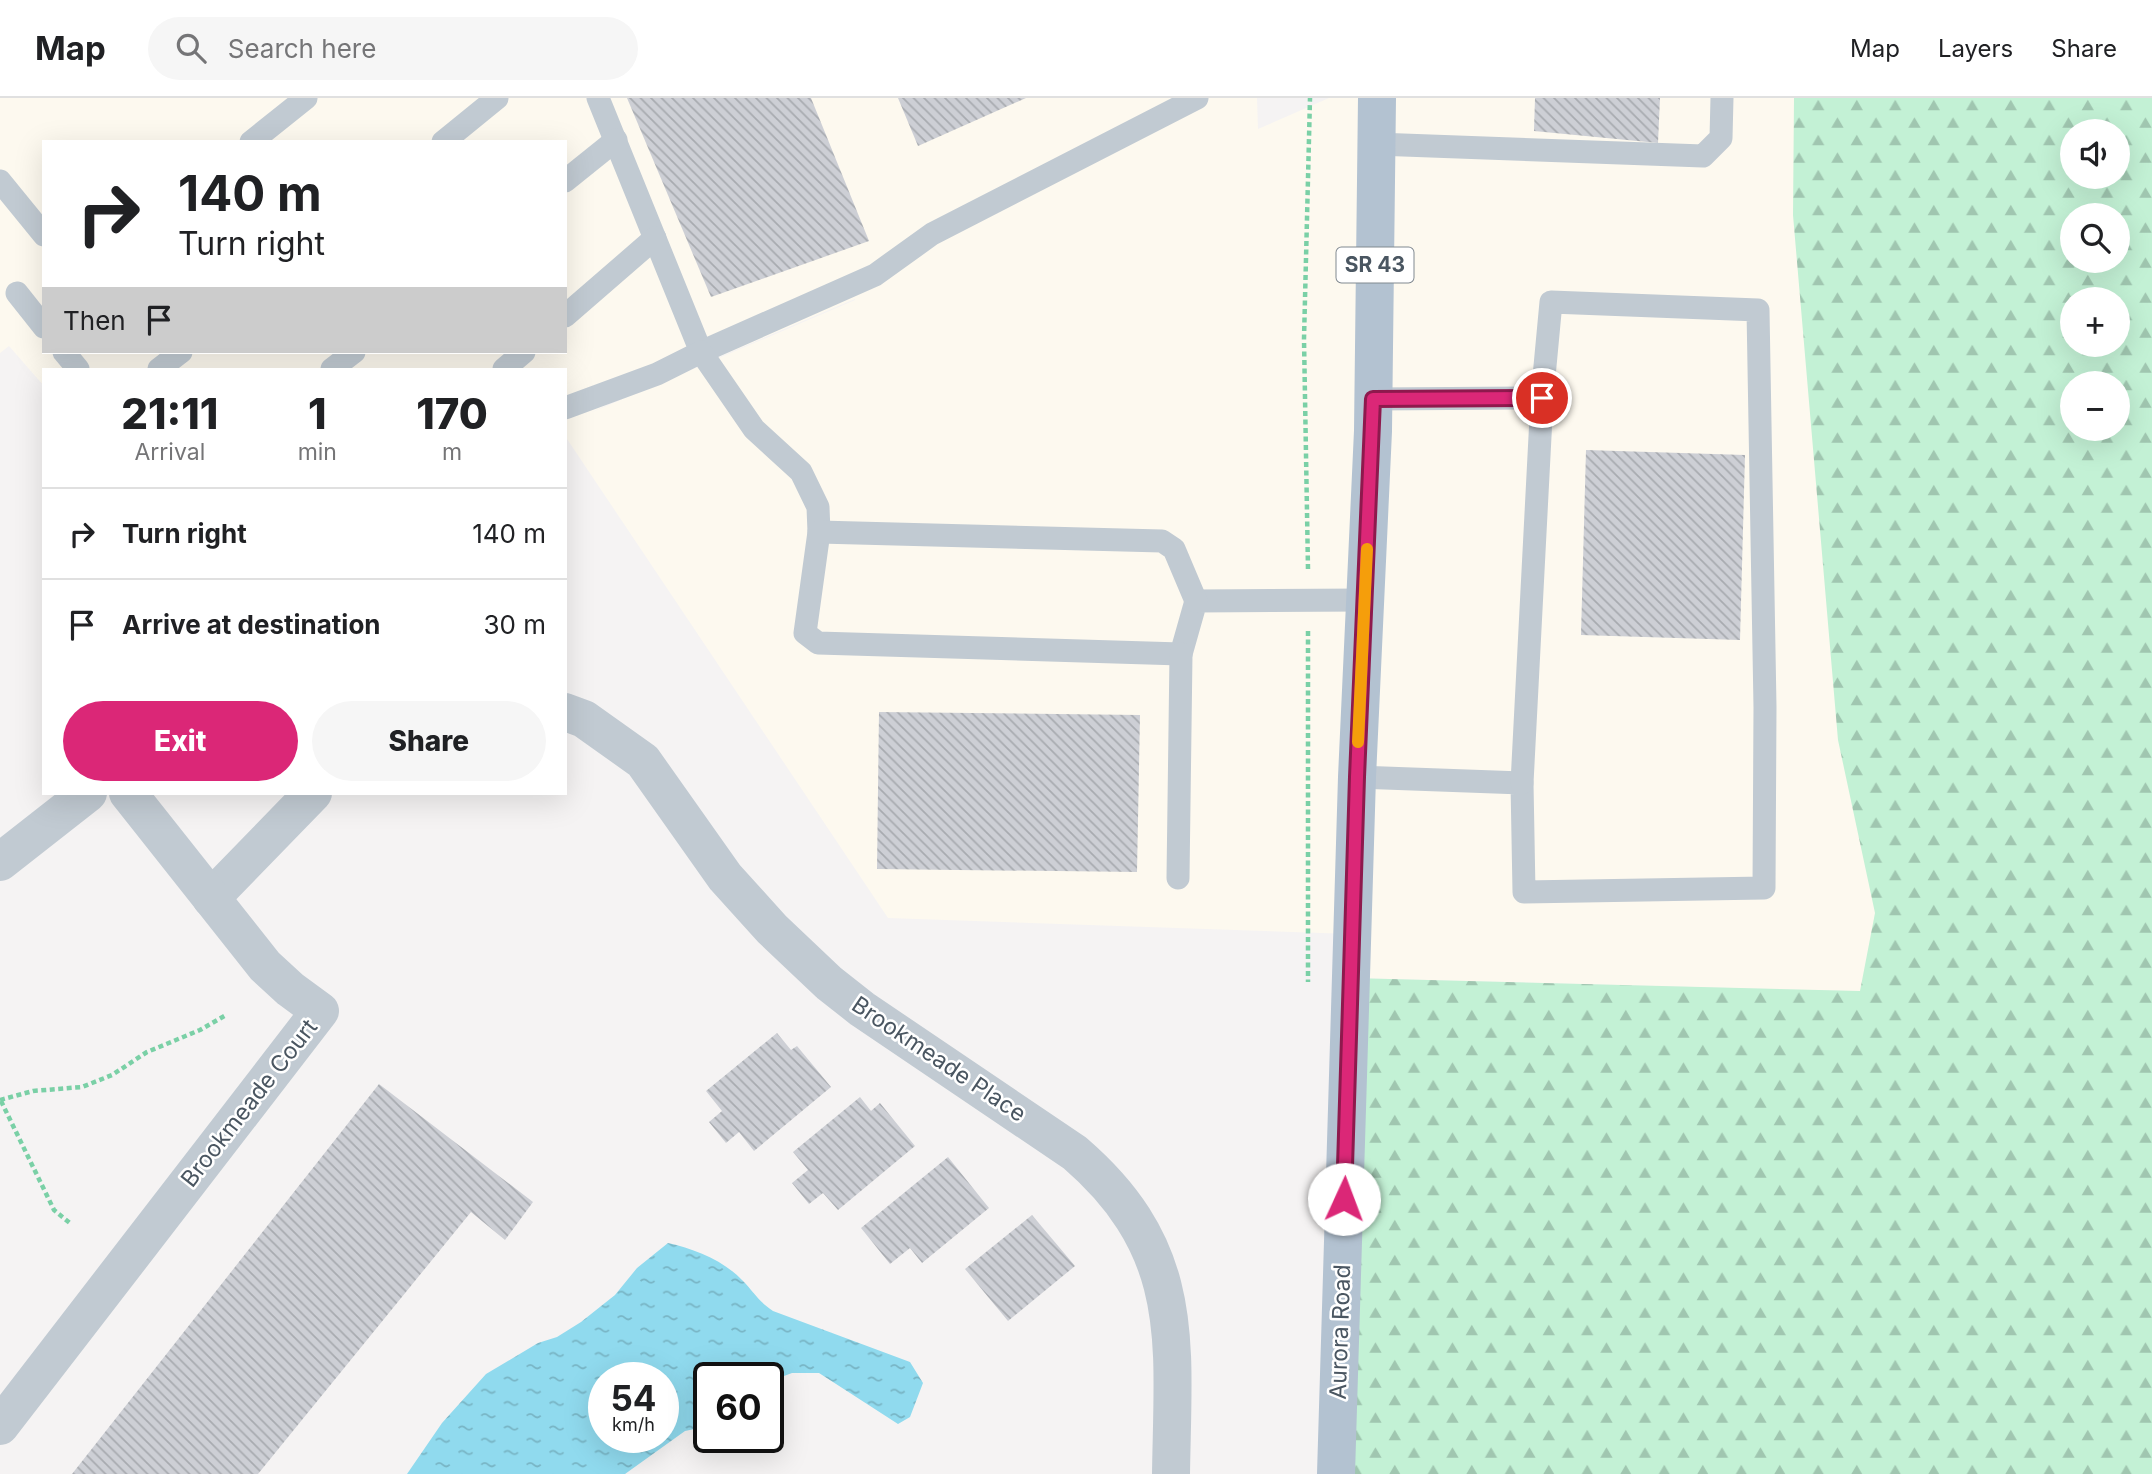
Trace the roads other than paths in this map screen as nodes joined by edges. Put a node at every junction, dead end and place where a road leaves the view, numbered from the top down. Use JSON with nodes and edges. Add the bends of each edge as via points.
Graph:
{"nodes":[{"id":1,"x":306,"y":98,"type":"edge"},
{"id":2,"x":498,"y":98,"type":"edge"},
{"id":3,"x":598,"y":98,"type":"edge"},
{"id":4,"x":1197,"y":98,"type":"edge"},
{"id":5,"x":1377,"y":98,"type":"edge"},
{"id":6,"x":1722,"y":98,"type":"edge"},
{"id":7,"x":254,"y":140,"type":"edge"},
{"id":8,"x":446,"y":140,"type":"edge"},
{"id":9,"x":616,"y":140,"type":"junction"},
{"id":10,"x":1376,"y":144,"type":"junction"},
{"id":11,"x":567,"y":179,"type":"edge"},
{"id":12,"x":0,"y":181,"type":"edge"},
{"id":13,"x":42,"y":233,"type":"edge"},
{"id":14,"x":655,"y":237,"type":"junction"},
{"id":15,"x":17,"y":293,"type":"dead end"},
{"id":16,"x":567,"y":314,"type":"edge"},
{"id":17,"x":42,"y":324,"type":"edge"},
{"id":18,"x":701,"y":352,"type":"junction"},
{"id":19,"x":66,"y":354,"type":"edge"},
{"id":20,"x":178,"y":354,"type":"edge"},
{"id":21,"x":351,"y":354,"type":"edge"},
{"id":22,"x":522,"y":354,"type":"edge"},
{"id":23,"x":77,"y":368,"type":"edge"},
{"id":24,"x":160,"y":368,"type":"edge"},
{"id":25,"x":333,"y":368,"type":"edge"},
{"id":26,"x":505,"y":368,"type":"edge"},
{"id":27,"x":1542,"y":398,"type":"junction"},
{"id":28,"x":1373,"y":399,"type":"junction"},
{"id":29,"x":567,"y":407,"type":"edge"},
{"id":30,"x":819,"y":532,"type":"junction"},
{"id":31,"x":1364,"y":600,"type":"junction"},
{"id":32,"x":1196,"y":601,"type":"junction"},
{"id":33,"x":1181,"y":654,"type":"junction"},
{"id":34,"x":567,"y":713,"type":"edge"},
{"id":35,"x":1357,"y":777,"type":"junction"},
{"id":36,"x":1522,"y":783,"type":"junction"},
{"id":37,"x":85,"y":795,"type":"edge"},
{"id":38,"x":130,"y":795,"type":"edge"},
{"id":39,"x":311,"y":795,"type":"edge"},
{"id":40,"x":0,"y":862,"type":"edge"},
{"id":41,"x":1178,"y":878,"type":"dead end"},
{"id":42,"x":211,"y":898,"type":"junction"},
{"id":43,"x":0,"y":1426,"type":"edge"},
{"id":44,"x":1171,"y":1474,"type":"edge"},
{"id":45,"x":1336,"y":1474,"type":"edge"}],
"edges":[{"from":1,"to":7,"type":"lane"},
{"from":2,"to":8,"type":"lane"},
{"from":3,"to":9,"type":"lane"},
{"from":4,"to":18,"type":"lane","via":[[932,234],[875,275]]},
{"from":5,"to":10,"type":"main road","name":"Aurora Road","number":"SR 43"},
{"from":6,"to":10,"type":"lane","via":[[1721,138],[1703,156]]},
{"from":9,"to":11,"type":"lane"},
{"from":9,"to":14,"type":"lane"},
{"from":10,"to":28,"type":"main road","name":"Aurora Road","number":"SR 43"},
{"from":12,"to":13,"type":"lane"},
{"from":14,"to":16,"type":"lane"},
{"from":14,"to":18,"type":"lane"},
{"from":15,"to":17,"type":"lane"},
{"from":18,"to":29,"type":"lane","via":[[657,374]]},
{"from":18,"to":30,"type":"lane","via":[[754,429],[801,472],[818,507]]},
{"from":19,"to":23,"type":"lane"},
{"from":20,"to":24,"type":"lane"},
{"from":21,"to":25,"type":"lane"},
{"from":22,"to":26,"type":"lane"},
{"from":27,"to":28,"type":"lane"},
{"from":27,"to":36,"type":"lane"},
{"from":27,"to":36,"type":"lane","via":[[1551,302],[1758,310],[1764,888],[1524,892]]},
{"from":28,"to":31,"type":"main road","name":"Aurora Road","number":"SR 43"},
{"from":30,"to":32,"type":"lane","via":[[1162,541],[1174,549]]},
{"from":30,"to":33,"type":"lane","via":[[805,634],[818,643]]},
{"from":31,"to":32,"type":"lane"},
{"from":31,"to":35,"type":"main road","name":"Aurora Road","number":"SR 43"},
{"from":32,"to":33,"type":"lane"},
{"from":33,"to":41,"type":"lane"},
{"from":34,"to":44,"type":"street","name":"Brookmeade Place","via":[[584,719],[643,761],[725,877],[829,984],[1076,1153],[1127,1208],[1160,1272],[1171,1322]]},
{"from":35,"to":36,"type":"lane"},
{"from":35,"to":45,"type":"main road","name":"Aurora Road","number":"SR 43"},
{"from":37,"to":40,"type":"street"},
{"from":38,"to":42,"type":"street","name":"Brookmeade Court"},
{"from":39,"to":42,"type":"street"},
{"from":42,"to":43,"type":"street","name":"Brookmeade Court","via":[[265,966],[320,1011]]}]}
